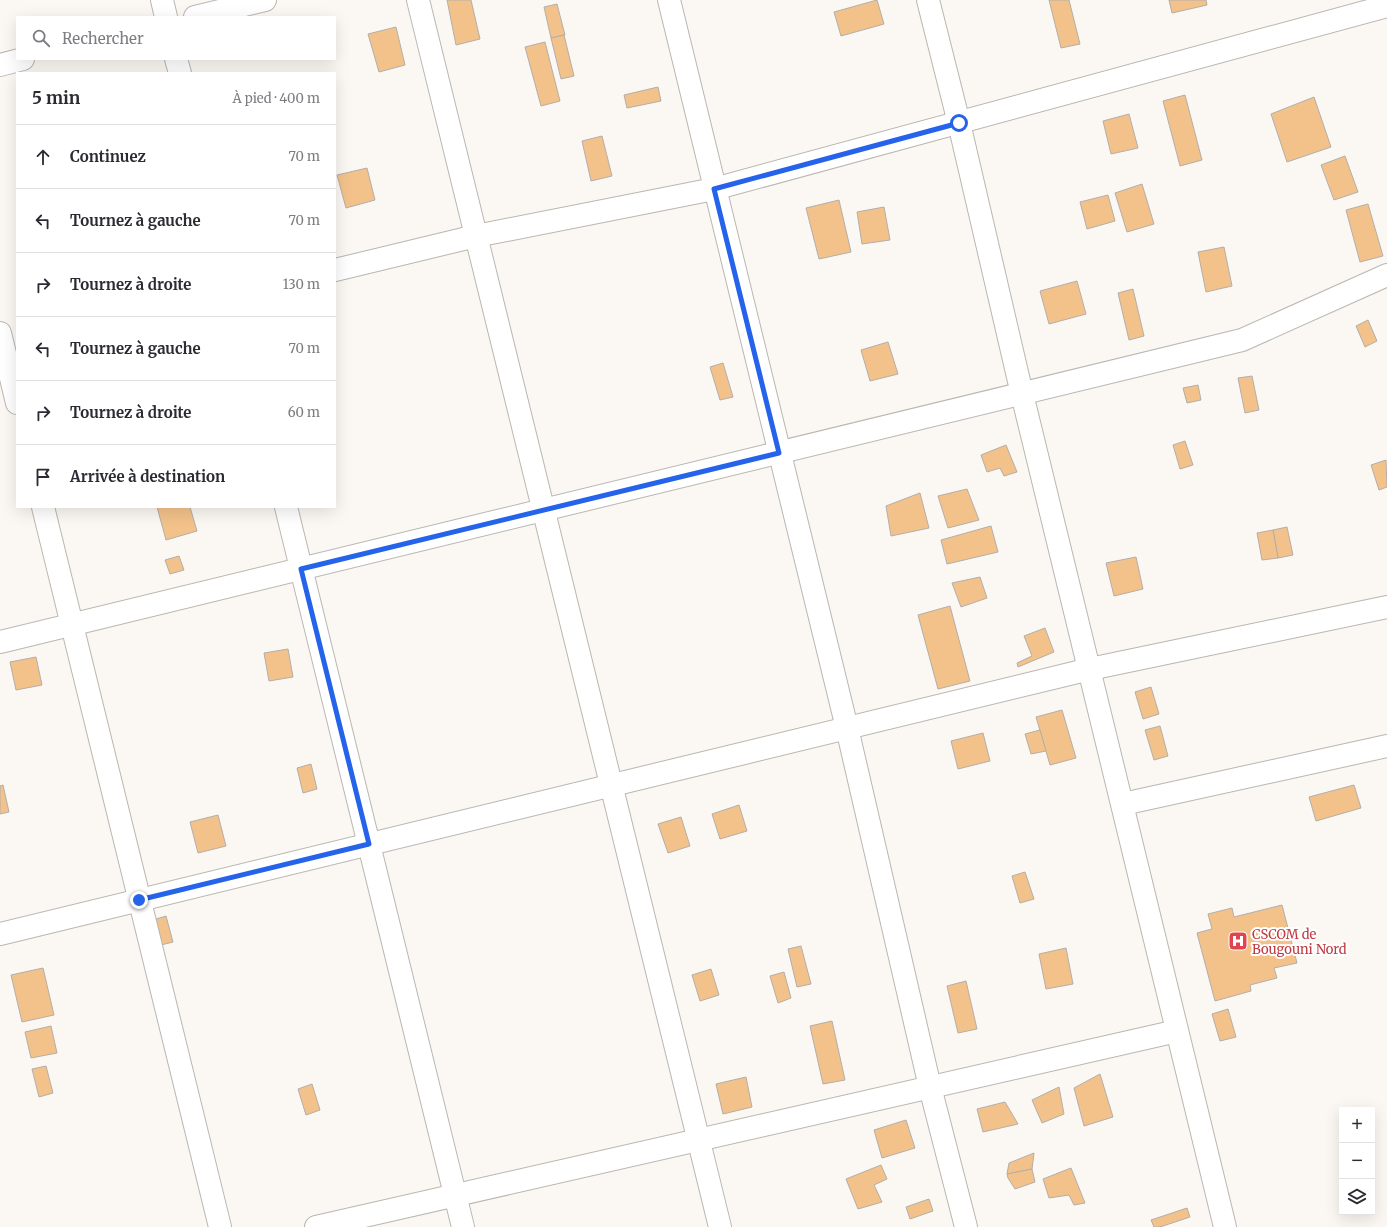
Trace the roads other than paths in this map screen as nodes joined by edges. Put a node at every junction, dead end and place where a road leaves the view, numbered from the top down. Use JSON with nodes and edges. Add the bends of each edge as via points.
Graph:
{"nodes":[{"id":1,"x":162,"y":0,"type":"edge"},
{"id":2,"x":265,"y":0,"type":"edge"},
{"id":3,"x":418,"y":0,"type":"edge"},
{"id":4,"x":669,"y":0,"type":"edge"},
{"id":5,"x":928,"y":0,"type":"edge"},
{"id":6,"x":1387,"y":6,"type":"edge"},
{"id":7,"x":166,"y":16,"type":"edge"},
{"id":8,"x":199,"y":16,"type":"edge"},
{"id":9,"x":18,"y":60,"type":"edge"},
{"id":10,"x":176,"y":60,"type":"edge"},
{"id":11,"x":0,"y":64,"type":"edge"},
{"id":12,"x":180,"y":72,"type":"edge"},
{"id":13,"x":959,"y":123,"type":"junction"},
{"id":14,"x":714,"y":189,"type":"junction"},
{"id":15,"x":476,"y":236,"type":"junction"},
{"id":16,"x":336,"y":270,"type":"edge"},
{"id":17,"x":1387,"y":275,"type":"edge"},
{"id":18,"x":5,"y":346,"type":"edge"},
{"id":19,"x":1022,"y":394,"type":"junction"},
{"id":20,"x":16,"y":398,"type":"edge"},
{"id":21,"x":779,"y":453,"type":"junction"},
{"id":22,"x":43,"y":508,"type":"edge"},
{"id":23,"x":286,"y":508,"type":"edge"},
{"id":24,"x":543,"y":510,"type":"junction"},
{"id":25,"x":301,"y":569,"type":"junction"},
{"id":26,"x":1387,"y":607,"type":"edge"},
{"id":27,"x":71,"y":625,"type":"junction"},
{"id":28,"x":0,"y":642,"type":"edge"},
{"id":29,"x":1090,"y":669,"type":"junction"},
{"id":30,"x":847,"y":728,"type":"junction"},
{"id":31,"x":1387,"y":746,"type":"edge"},
{"id":32,"x":611,"y":785,"type":"junction"},
{"id":33,"x":1123,"y":804,"type":"junction"},
{"id":34,"x":369,"y":844,"type":"junction"},
{"id":35,"x":139,"y":900,"type":"junction"},
{"id":36,"x":0,"y":934,"type":"edge"},
{"id":37,"x":1177,"y":1032,"type":"junction"},
{"id":38,"x":930,"y":1087,"type":"junction"},
{"id":39,"x":698,"y":1140,"type":"junction"},
{"id":40,"x":455,"y":1195,"type":"junction"},
{"id":41,"x":220,"y":1227,"type":"edge"},
{"id":42,"x":316,"y":1227,"type":"edge"},
{"id":43,"x":463,"y":1227,"type":"edge"},
{"id":44,"x":720,"y":1227,"type":"edge"},
{"id":45,"x":966,"y":1227,"type":"edge"},
{"id":46,"x":1225,"y":1227,"type":"edge"}],
"edges":[{"from":1,"to":7,"type":"street"},
{"from":2,"to":8,"type":"street"},
{"from":3,"to":15,"type":"street"},
{"from":4,"to":14,"type":"street"},
{"from":5,"to":13,"type":"street"},
{"from":6,"to":13,"type":"street"},
{"from":9,"to":11,"type":"street"},
{"from":10,"to":12,"type":"street"},
{"from":13,"to":14,"type":"street"},
{"from":13,"to":19,"type":"street"},
{"from":14,"to":15,"type":"street"},
{"from":14,"to":21,"type":"street"},
{"from":15,"to":16,"type":"street"},
{"from":15,"to":24,"type":"street"},
{"from":17,"to":19,"type":"street","via":[[1242,340]]},
{"from":18,"to":20,"type":"street"},
{"from":19,"to":21,"type":"street"},
{"from":19,"to":29,"type":"street"},
{"from":21,"to":24,"type":"street"},
{"from":21,"to":30,"type":"street"},
{"from":22,"to":27,"type":"street"},
{"from":23,"to":25,"type":"street"},
{"from":24,"to":25,"type":"street"},
{"from":24,"to":32,"type":"street"},
{"from":25,"to":27,"type":"street"},
{"from":25,"to":34,"type":"street"},
{"from":26,"to":29,"type":"street"},
{"from":27,"to":28,"type":"street"},
{"from":27,"to":35,"type":"street"},
{"from":29,"to":30,"type":"street"},
{"from":29,"to":33,"type":"street"},
{"from":30,"to":32,"type":"street"},
{"from":30,"to":38,"type":"street"},
{"from":31,"to":33,"type":"street"},
{"from":32,"to":34,"type":"street"},
{"from":32,"to":39,"type":"street"},
{"from":33,"to":37,"type":"street"},
{"from":34,"to":35,"type":"street"},
{"from":34,"to":40,"type":"street"},
{"from":35,"to":36,"type":"street"},
{"from":35,"to":41,"type":"street"},
{"from":37,"to":38,"type":"street"},
{"from":37,"to":46,"type":"street"},
{"from":38,"to":39,"type":"street"},
{"from":38,"to":45,"type":"street"},
{"from":39,"to":40,"type":"street"},
{"from":39,"to":44,"type":"street"},
{"from":40,"to":42,"type":"street"},
{"from":40,"to":43,"type":"street"}]}
